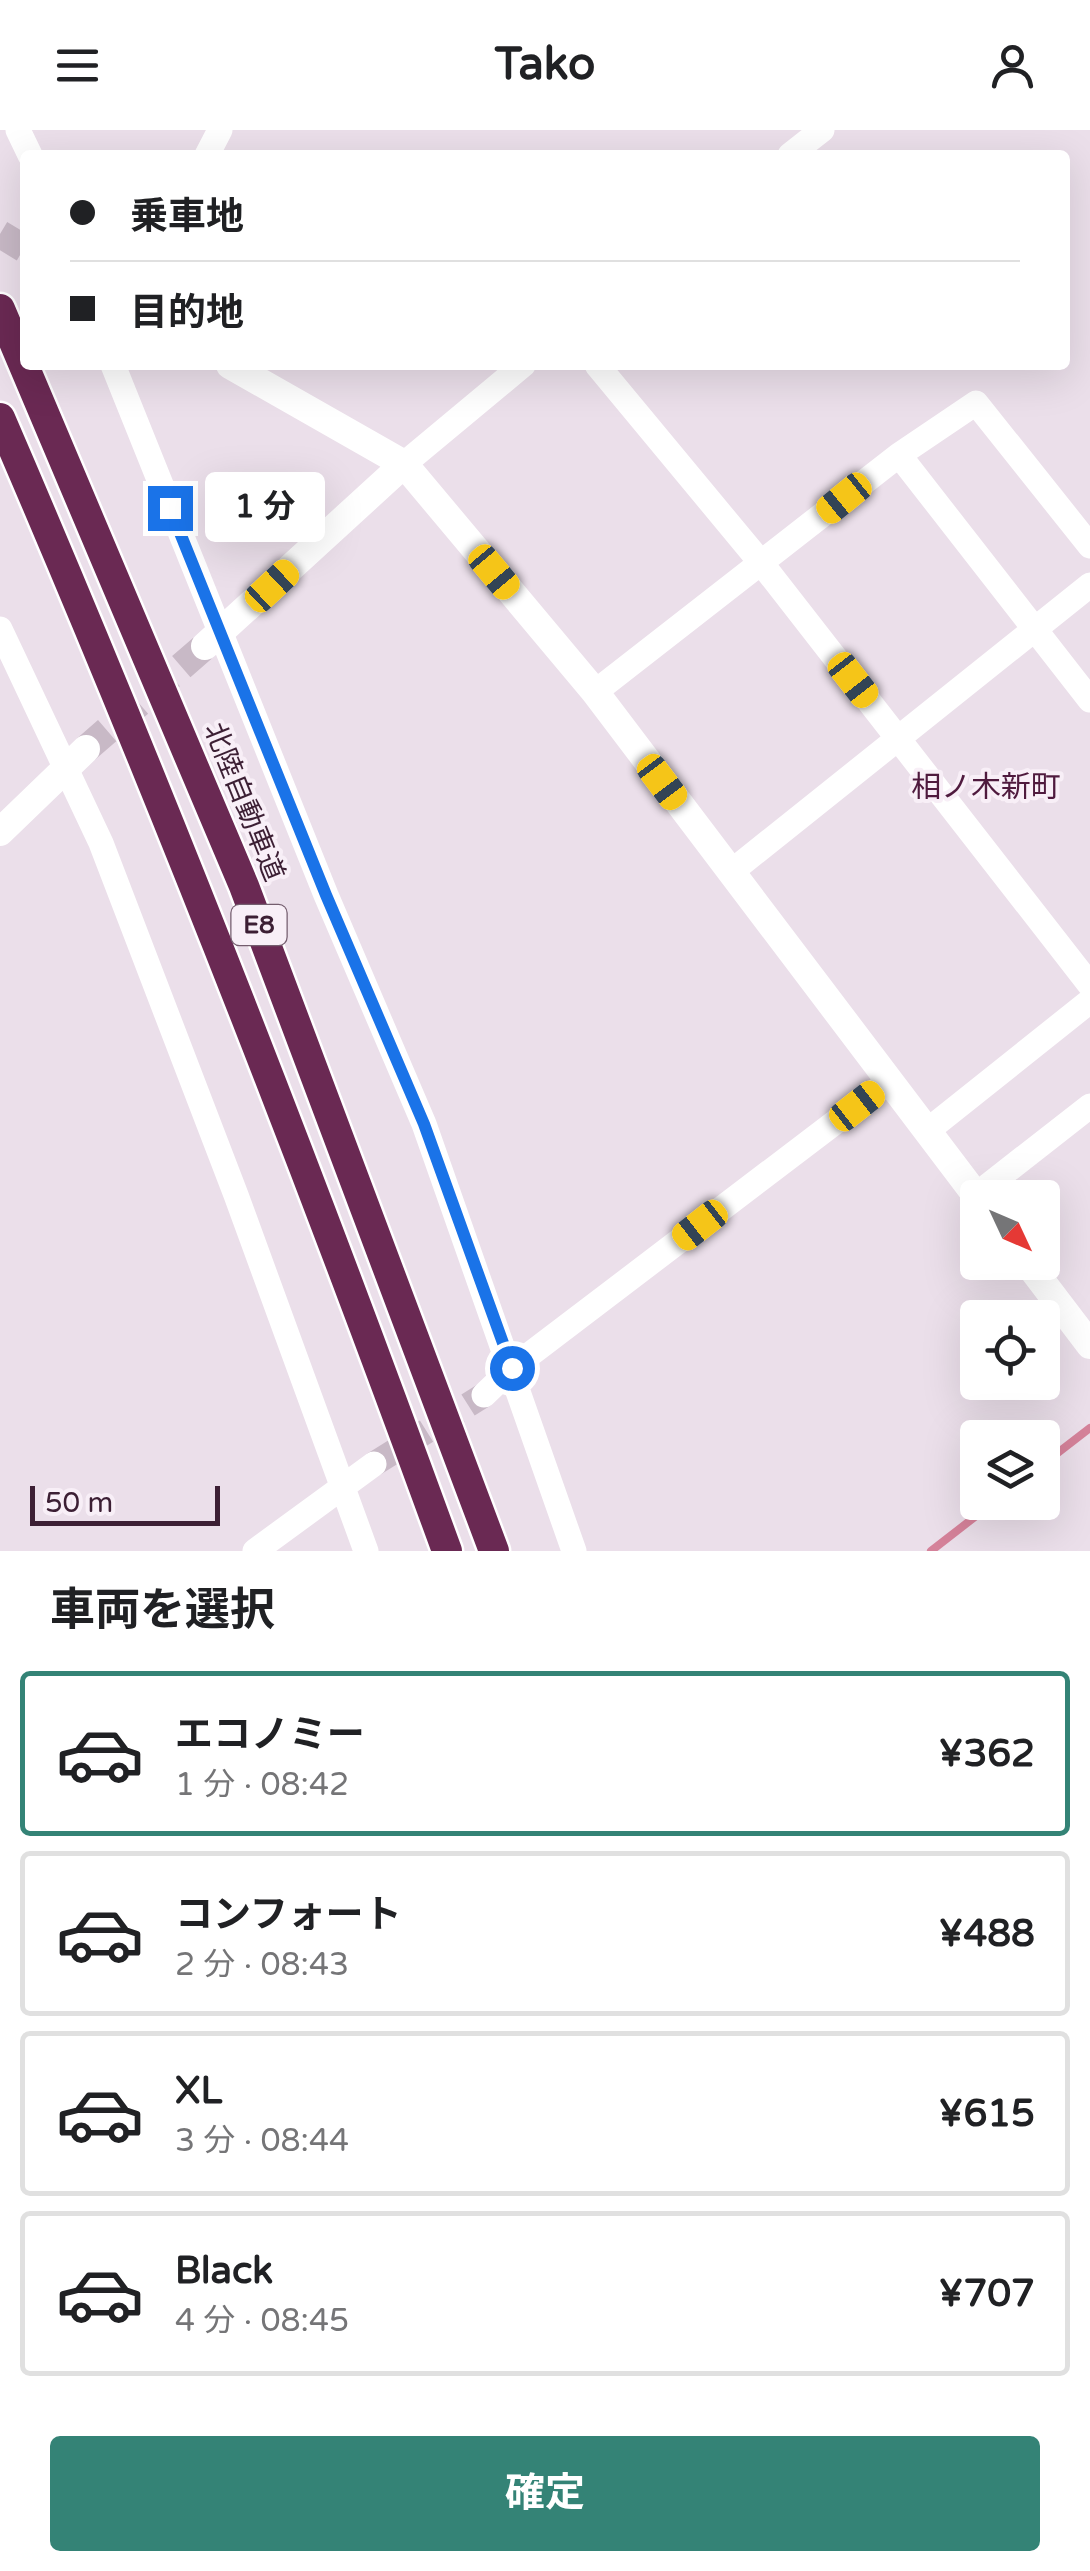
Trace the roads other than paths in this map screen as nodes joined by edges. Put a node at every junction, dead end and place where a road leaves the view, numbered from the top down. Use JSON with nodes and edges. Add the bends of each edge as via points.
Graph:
{"nodes":[{"id":1,"x":822,"y":130,"type":"edge"},
{"id":2,"x":796,"y":150,"type":"edge"},
{"id":3,"x":0,"y":308,"type":"edge"},
{"id":4,"x":20,"y":355,"type":"edge"},
{"id":5,"x":26,"y":370,"type":"edge"},
{"id":6,"x":115,"y":370,"type":"edge"},
{"id":7,"x":239,"y":370,"type":"edge"},
{"id":8,"x":517,"y":370,"type":"edge"},
{"id":9,"x":601,"y":370,"type":"edge"},
{"id":10,"x":0,"y":418,"type":"edge"},
{"id":11,"x":899,"y":455,"type":"junction"},
{"id":12,"x":404,"y":464,"type":"junction"},
{"id":13,"x":1090,"y":546,"type":"edge"},
{"id":14,"x":762,"y":564,"type":"junction"},
{"id":15,"x":1090,"y":586,"type":"edge"},
{"id":16,"x":0,"y":628,"type":"edge"},
{"id":17,"x":1033,"y":631,"type":"junction"},
{"id":18,"x":213,"y":640,"type":"junction"},
{"id":19,"x":594,"y":692,"type":"junction"},
{"id":20,"x":1090,"y":700,"type":"edge"},
{"id":21,"x":899,"y":738,"type":"junction"},
{"id":22,"x":78,"y":759,"type":"junction"},
{"id":23,"x":0,"y":832,"type":"edge"},
{"id":24,"x":731,"y":872,"type":"junction"},
{"id":25,"x":1090,"y":985,"type":"edge"},
{"id":26,"x":1090,"y":1001,"type":"edge"},
{"id":27,"x":888,"y":1082,"type":"junction"},
{"id":28,"x":1090,"y":1106,"type":"edge"},
{"id":29,"x":928,"y":1131,"type":"junction"},
{"id":30,"x":965,"y":1180,"type":"edge"},
{"id":31,"x":997,"y":1180,"type":"edge"},
{"id":32,"x":1041,"y":1280,"type":"edge"},
{"id":33,"x":1090,"y":1345,"type":"edge"},
{"id":34,"x":512,"y":1368,"type":"junction"},
{"id":35,"x":484,"y":1396,"type":"tunnel mouth"},
{"id":36,"x":374,"y":1464,"type":"tunnel mouth"},
{"id":37,"x":344,"y":1484,"type":"junction"},
{"id":38,"x":256,"y":1551,"type":"edge"},
{"id":39,"x":366,"y":1551,"type":"edge"},
{"id":40,"x":447,"y":1551,"type":"edge"},
{"id":41,"x":494,"y":1551,"type":"edge"},
{"id":42,"x":574,"y":1551,"type":"edge"}],
"edges":[{"from":1,"to":2,"type":"street"},
{"from":3,"to":4,"type":"highway","name":"北陸自動車道","number":"E8"},
{"from":5,"to":41,"type":"highway","name":"北陸自動車道","number":"E8","via":[[244,886]]},
{"from":6,"to":18,"type":"street"},
{"from":7,"to":12,"type":"street"},
{"from":8,"to":12,"type":"street"},
{"from":9,"to":14,"type":"street"},
{"from":10,"to":40,"type":"highway","number":"E8","via":[[202,900]]},
{"from":11,"to":13,"type":"street","via":[[976,403]]},
{"from":11,"to":14,"type":"street"},
{"from":11,"to":17,"type":"street"},
{"from":12,"to":18,"type":"street"},
{"from":12,"to":19,"type":"street"},
{"from":14,"to":19,"type":"street"},
{"from":14,"to":21,"type":"street"},
{"from":15,"to":17,"type":"street"},
{"from":16,"to":22,"type":"street"},
{"from":17,"to":20,"type":"street"},
{"from":17,"to":21,"type":"street"},
{"from":18,"to":34,"type":"street","via":[[424,1124]]},
{"from":19,"to":24,"type":"street"},
{"from":21,"to":24,"type":"street"},
{"from":21,"to":25,"type":"street"},
{"from":22,"to":23,"type":"street"},
{"from":22,"to":37,"type":"street","via":[[137,936]]},
{"from":24,"to":27,"type":"street"},
{"from":26,"to":29,"type":"street"},
{"from":27,"to":29,"type":"street"},
{"from":27,"to":34,"type":"street"},
{"from":28,"to":31,"type":"street"},
{"from":29,"to":30,"type":"street"},
{"from":32,"to":33,"type":"street"},
{"from":34,"to":35,"type":"street"},
{"from":34,"to":42,"type":"street"},
{"from":36,"to":37,"type":"street"},
{"from":37,"to":38,"type":"street"},
{"from":37,"to":39,"type":"street"}]}
